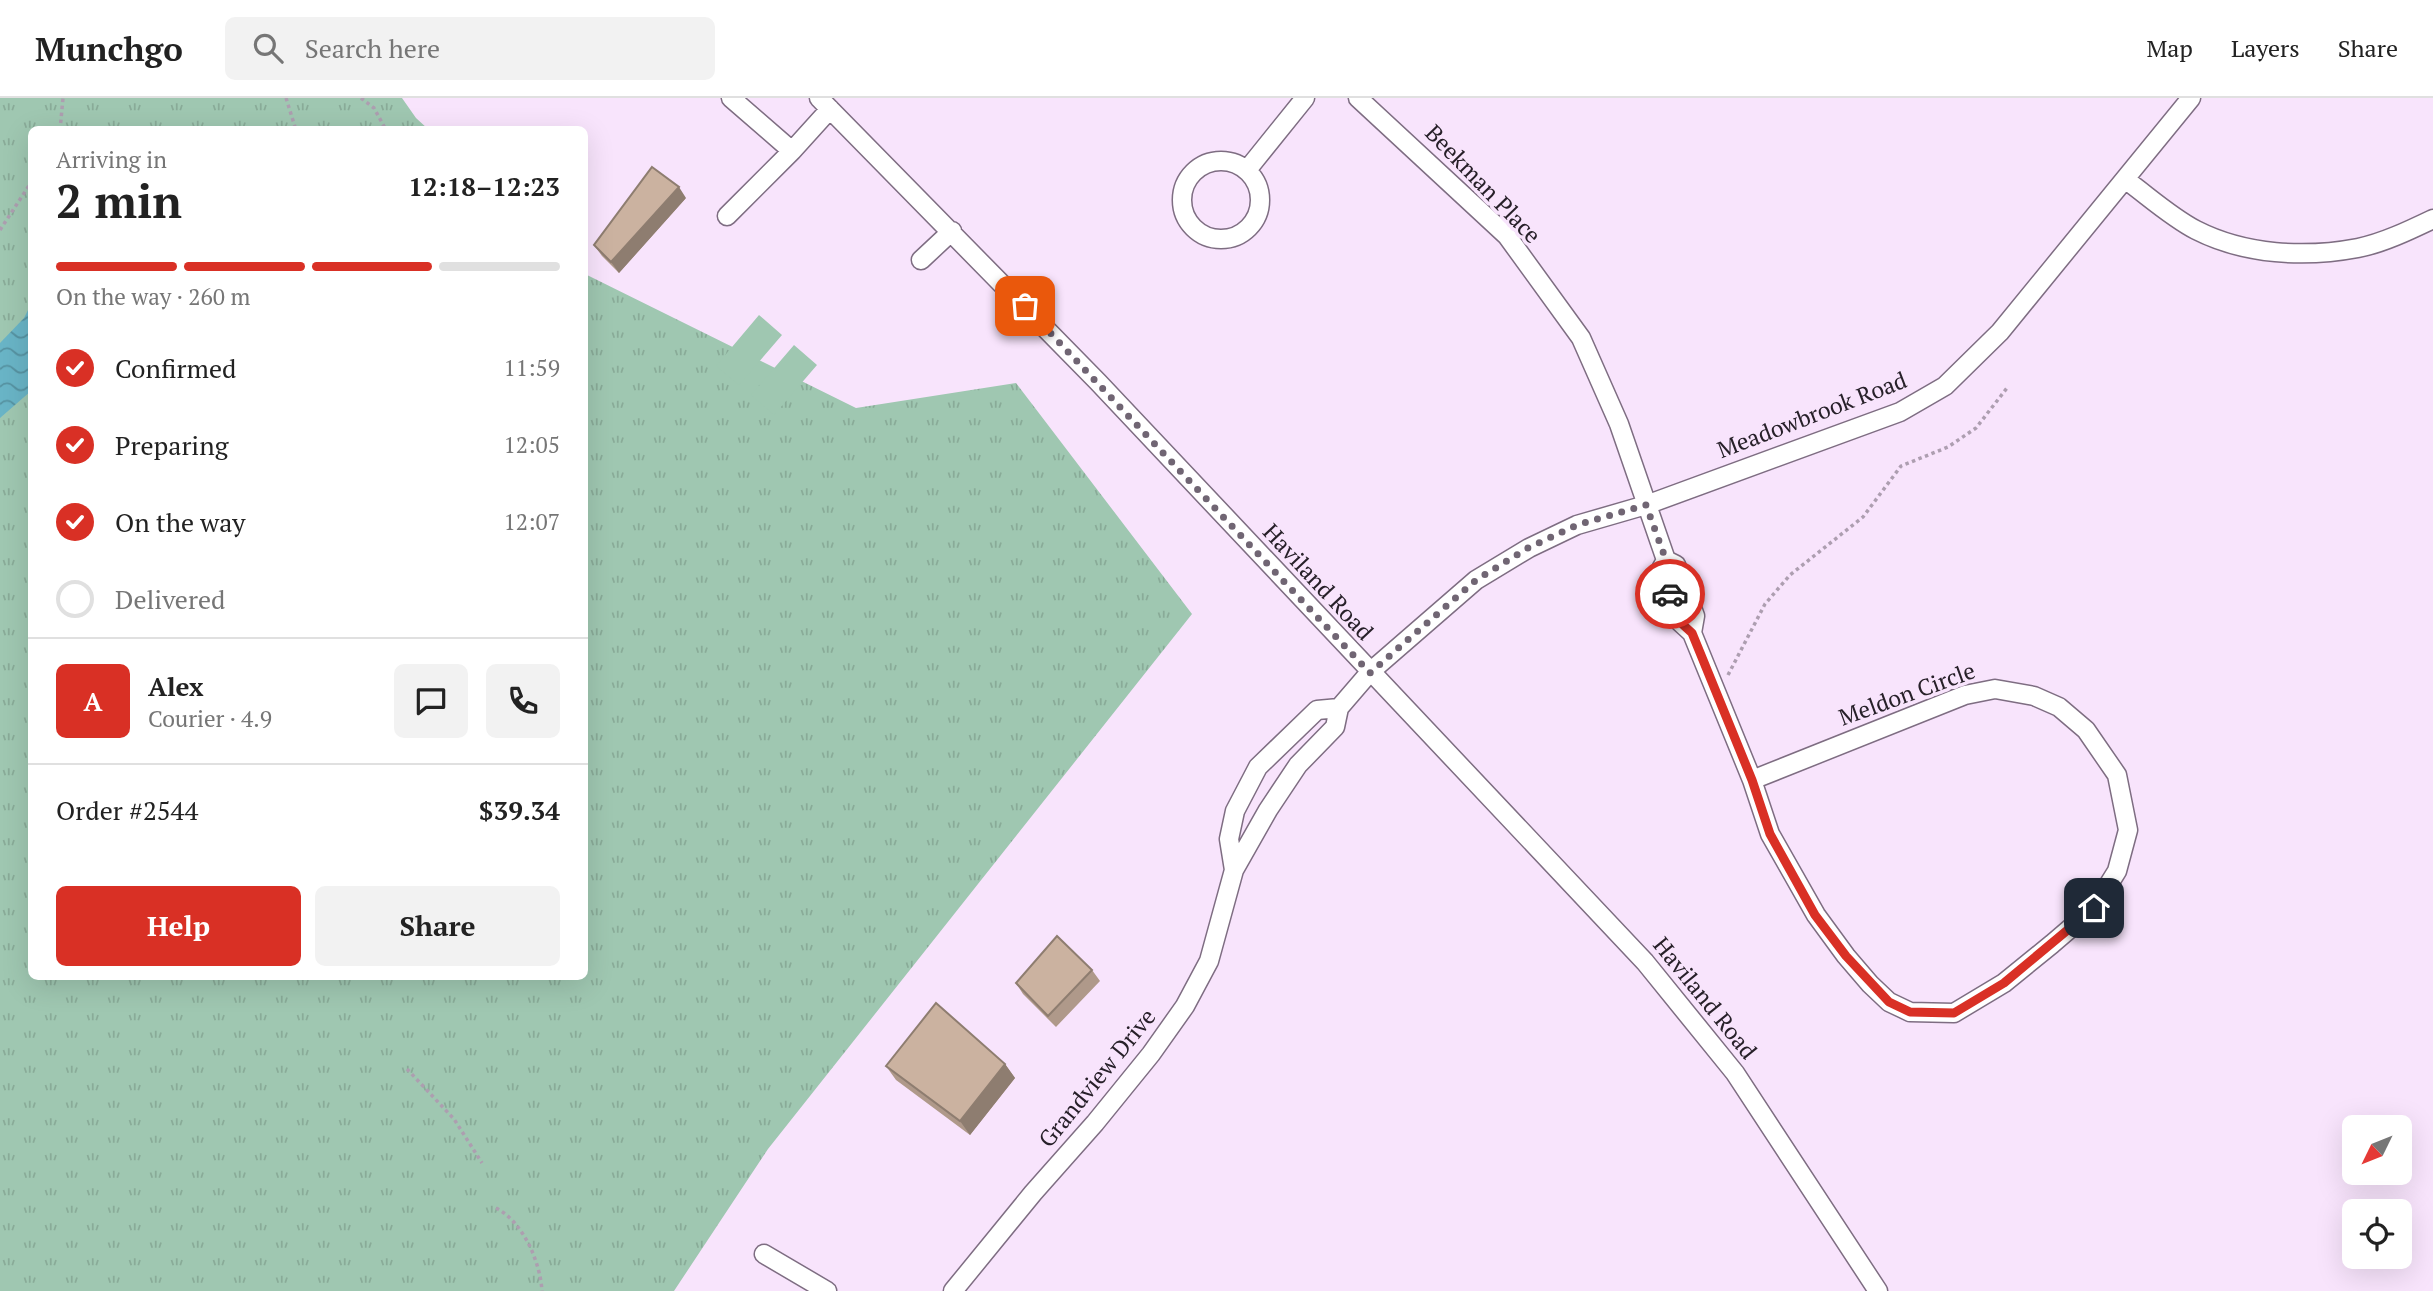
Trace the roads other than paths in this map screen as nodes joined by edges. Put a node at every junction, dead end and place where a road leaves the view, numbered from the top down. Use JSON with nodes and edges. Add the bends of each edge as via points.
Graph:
{"nodes":[{"id":1,"x":731,"y":98,"type":"edge"},
{"id":2,"x":1305,"y":98,"type":"edge"},
{"id":3,"x":1358,"y":98,"type":"edge"},
{"id":4,"x":2192,"y":98,"type":"edge"},
{"id":5,"x":822,"y":101,"type":"edge"},
{"id":6,"x":792,"y":150,"type":"junction"},
{"id":7,"x":1247,"y":170,"type":"junction"},
{"id":8,"x":2126,"y":180,"type":"junction"},
{"id":9,"x":727,"y":216,"type":"dead end"},
{"id":10,"x":2433,"y":219,"type":"edge"},
{"id":11,"x":951,"y":231,"type":"junction"},
{"id":12,"x":921,"y":260,"type":"dead end"},
{"id":13,"x":1646,"y":505,"type":"junction"},
{"id":14,"x":1370,"y":673,"type":"junction"},
{"id":15,"x":1339,"y":708,"type":"junction"},
{"id":16,"x":1752,"y":780,"type":"junction"},
{"id":17,"x":1234,"y":870,"type":"junction"},
{"id":18,"x":764,"y":1254,"type":"dead end"},
{"id":19,"x":827,"y":1291,"type":"edge"},
{"id":20,"x":953,"y":1291,"type":"edge"},
{"id":21,"x":1878,"y":1291,"type":"edge"}],
"edges":[{"from":1,"to":6,"type":"street"},
{"from":2,"to":7,"type":"street"},
{"from":3,"to":13,"type":"street","name":"Beekman Place","via":[[1507,236],[1581,338],[1619,424]]},
{"from":4,"to":8,"type":"street","name":"Meadowbrook Road"},
{"from":5,"to":6,"type":"street"},
{"from":5,"to":11,"type":"street","name":"Haviland Road"},
{"from":6,"to":9,"type":"street"},
{"from":7,"to":7,"type":"street","via":[[1219,160],[1192,173],[1182,202],[1195,229],[1223,239],[1251,226],[1261,197]]},
{"from":8,"to":10,"type":"street","via":[[2194,229],[2245,246],[2291,254],[2359,248]]},
{"from":8,"to":13,"type":"street","name":"Meadowbrook Road","via":[[2000,332],[1945,386],[1900,412]]},
{"from":11,"to":12,"type":"street"},
{"from":11,"to":14,"type":"street","name":"Haviland Road"},
{"from":13,"to":14,"type":"street","name":"Meadowbrook Road","via":[[1577,525],[1528,548],[1476,580]]},
{"from":13,"to":16,"type":"street","name":"Meldon Circle","via":[[1666,560],[1676,565],[1695,616],[1692,633]]},
{"from":14,"to":15,"type":"street","name":"Meadowbrook Road"},
{"from":14,"to":21,"type":"street","name":"Haviland Road","via":[[1645,962],[1735,1073]]},
{"from":15,"to":17,"type":"street","name":"Grandview Drive","via":[[1335,727],[1298,765]]},
{"from":15,"to":17,"type":"street","name":"Grandview Drive","via":[[1317,709],[1258,767],[1235,811],[1229,839]]},
{"from":16,"to":16,"type":"street","name":"Meldon Circle","via":[[1770,834],[1815,915],[1870,984],[1889,1002],[1910,1012],[1954,1013],[2004,983],[2052,944],[2094,908],[2116,872],[2128,830],[2117,775],[2087,730],[2034,696],[1995,689],[1965,695]]},
{"from":17,"to":20,"type":"street","name":"Grandview Drive","via":[[1209,961],[1185,1006],[1096,1123]]},
{"from":18,"to":19,"type":"street"}]}
